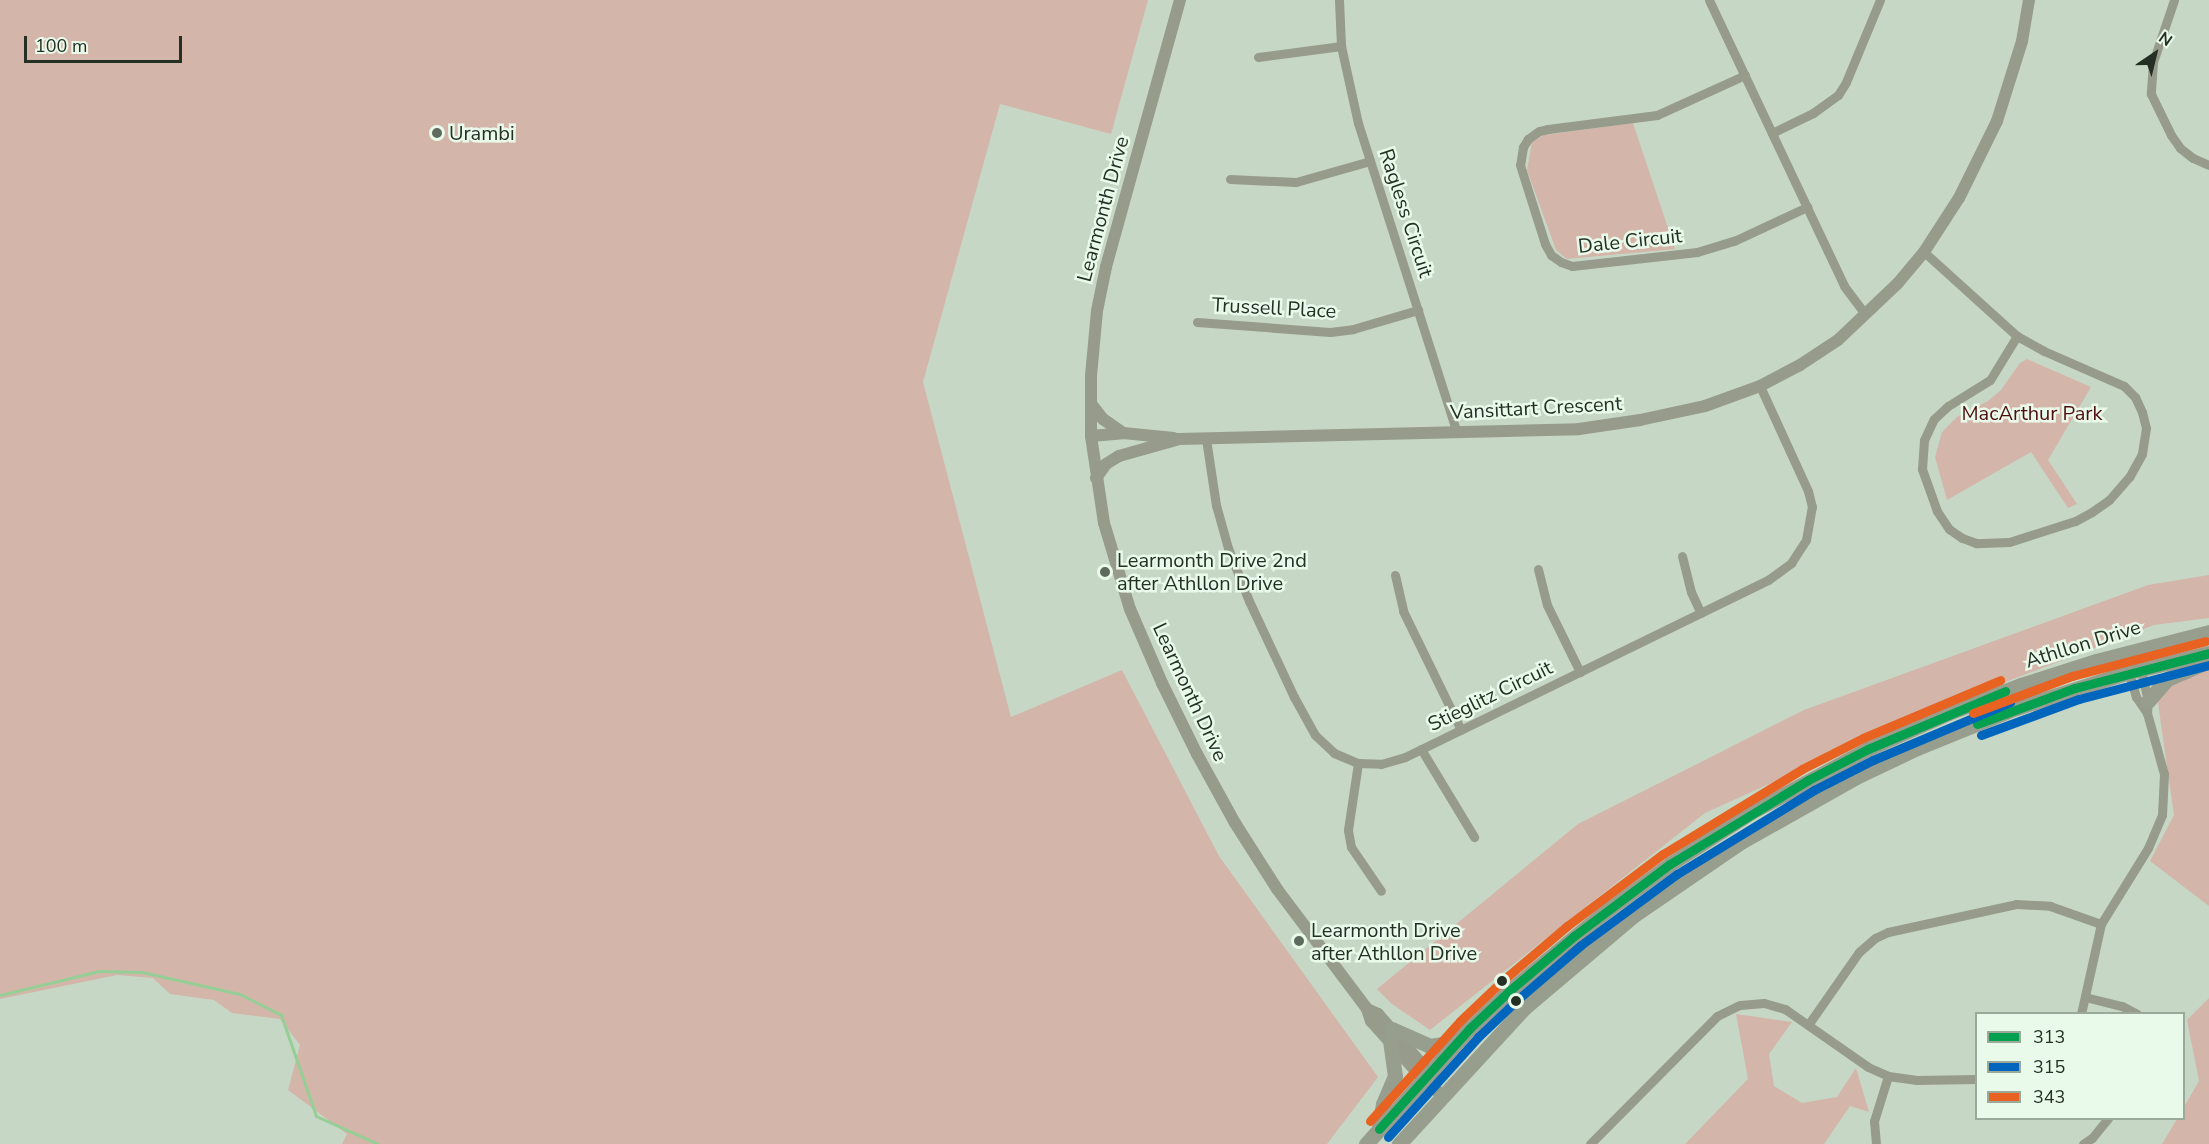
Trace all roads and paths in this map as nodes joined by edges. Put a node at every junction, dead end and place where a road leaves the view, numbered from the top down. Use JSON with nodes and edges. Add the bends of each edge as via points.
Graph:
{"nodes":[{"id":1,"x":1180,"y":0,"type":"edge"},
{"id":2,"x":1339,"y":0,"type":"edge"},
{"id":3,"x":1709,"y":0,"type":"edge"},
{"id":4,"x":1880,"y":0,"type":"edge"},
{"id":5,"x":2029,"y":0,"type":"edge"},
{"id":6,"x":2174,"y":0,"type":"edge"},
{"id":7,"x":1341,"y":46,"type":"junction"},
{"id":8,"x":1258,"y":57,"type":"dead end"},
{"id":9,"x":1745,"y":75,"type":"junction"},
{"id":10,"x":1772,"y":133,"type":"junction"},
{"id":11,"x":1370,"y":161,"type":"junction"},
{"id":12,"x":2209,"y":165,"type":"edge"},
{"id":13,"x":1230,"y":179,"type":"dead end"},
{"id":14,"x":1807,"y":207,"type":"junction"},
{"id":15,"x":1924,"y":252,"type":"junction"},
{"id":16,"x":1418,"y":310,"type":"junction"},
{"id":17,"x":1865,"y":314,"type":"junction"},
{"id":18,"x":1197,"y":322,"type":"dead end"},
{"id":19,"x":2017,"y":336,"type":"junction"},
{"id":20,"x":1760,"y":386,"type":"junction"},
{"id":21,"x":1092,"y":405,"type":"junction"},
{"id":22,"x":1123,"y":433,"type":"junction"},
{"id":23,"x":1457,"y":433,"type":"junction"},
{"id":24,"x":1091,"y":436,"type":"junction"},
{"id":25,"x":1179,"y":439,"type":"junction"},
{"id":26,"x":1206,"y":439,"type":"junction"},
{"id":27,"x":1096,"y":478,"type":"junction"},
{"id":28,"x":1682,"y":556,"type":"dead end"},
{"id":29,"x":1539,"y":569,"type":"dead end"},
{"id":30,"x":1395,"y":575,"type":"dead end"},
{"id":31,"x":1701,"y":613,"type":"junction"},
{"id":32,"x":2209,"y":632,"type":"edge"},
{"id":33,"x":2130,"y":651,"type":"junction"},
{"id":34,"x":2209,"y":652,"type":"edge"},
{"id":35,"x":2209,"y":661,"type":"edge"},
{"id":36,"x":2135,"y":670,"type":"junction"},
{"id":37,"x":1580,"y":672,"type":"junction"},
{"id":38,"x":2148,"y":707,"type":"junction"},
{"id":39,"x":1461,"y":730,"type":"junction"},
{"id":40,"x":1421,"y":749,"type":"junction"},
{"id":41,"x":1358,"y":763,"type":"junction"},
{"id":42,"x":1474,"y":837,"type":"dead end"},
{"id":43,"x":1381,"y":891,"type":"dead end"},
{"id":44,"x":2101,"y":924,"type":"junction"},
{"id":45,"x":2085,"y":997,"type":"junction"},
{"id":46,"x":2081,"y":1012,"type":"edge"},
{"id":47,"x":2133,"y":1012,"type":"edge"},
{"id":48,"x":1808,"y":1025,"type":"junction"},
{"id":49,"x":1469,"y":1029,"type":"junction"},
{"id":50,"x":1391,"y":1035,"type":"junction"},
{"id":51,"x":1427,"y":1076,"type":"junction"},
{"id":52,"x":1888,"y":1076,"type":"junction"},
{"id":53,"x":1975,"y":1079,"type":"edge"},
{"id":54,"x":1442,"y":1095,"type":"junction"},
{"id":55,"x":2107,"y":1120,"type":"edge"},
{"id":56,"x":1379,"y":1129,"type":"junction"},
{"id":57,"x":1366,"y":1144,"type":"edge"},
{"id":58,"x":1399,"y":1144,"type":"edge"},
{"id":59,"x":1590,"y":1144,"type":"edge"},
{"id":60,"x":1876,"y":1144,"type":"edge"},
{"id":61,"x":2083,"y":1144,"type":"edge"}],
"edges":[{"from":1,"to":21,"type":"street","name":"Learmonth Drive","via":[[1101,289]]},
{"from":2,"to":7,"type":"street","name":"Ragless Circuit"},
{"from":3,"to":9,"type":"street"},
{"from":4,"to":10,"type":"street","via":[[1838,95],[1814,113]]},
{"from":5,"to":15,"type":"street","name":"Vansittart Crescent","via":[[2022,41],[1997,121],[1959,198]]},
{"from":6,"to":12,"type":"street","via":[[2153,62],[2151,94],[2180,148]]},
{"from":7,"to":8,"type":"street"},
{"from":7,"to":11,"type":"street","name":"Ragless Circuit"},
{"from":9,"to":10,"type":"street"},
{"from":9,"to":14,"type":"street","name":"Dale Circuit","via":[[1657,115],[1548,129],[1528,139],[1520,165],[1545,244],[1551,255],[1572,266],[1697,252],[1734,241]]},
{"from":10,"to":14,"type":"street"},
{"from":11,"to":13,"type":"street","via":[[1296,182]]},
{"from":11,"to":16,"type":"street","name":"Ragless Circuit"},
{"from":14,"to":17,"type":"street","via":[[1844,286]]},
{"from":15,"to":17,"type":"street","name":"Vansittart Crescent"},
{"from":15,"to":19,"type":"street"},
{"from":16,"to":18,"type":"street","name":"Trussell Place","via":[[1330,332]]},
{"from":16,"to":23,"type":"street","name":"Ragless Circuit"},
{"from":17,"to":20,"type":"street","name":"Vansittart Crescent","via":[[1838,340]]},
{"from":19,"to":19,"type":"street","via":[[2124,386],[2142,412],[2146,435],[2142,454],[2129,477],[2092,512],[2009,542],[1976,543],[1949,529],[1937,512],[1922,469],[1924,440],[1941,412],[2000,369]]},
{"from":20,"to":23,"type":"street","name":"Vansittart Crescent","via":[[1705,406],[1629,422],[1579,429]]},
{"from":20,"to":31,"type":"street","name":"Stieglitz Circuit","via":[[1808,491],[1811,524],[1802,548],[1778,574]]},
{"from":21,"to":22,"type":"street","via":[[1103,419]]},
{"from":21,"to":24,"type":"street","name":"Learmonth Drive"},
{"from":22,"to":24,"type":"street","name":"Vansittart Crescent"},
{"from":22,"to":25,"type":"street","name":"Vansittart Crescent"},
{"from":23,"to":26,"type":"street","name":"Vansittart Crescent"},
{"from":24,"to":27,"type":"street","name":"Learmonth Drive"},
{"from":25,"to":26,"type":"street","name":"Vansittart Crescent"},
{"from":25,"to":27,"type":"street","name":"Vansittart Crescent","via":[[1119,456],[1106,464]]},
{"from":26,"to":41,"type":"street","name":"Stieglitz Circuit","via":[[1216,505],[1228,548],[1278,665],[1320,742]]},
{"from":27,"to":50,"type":"street","name":"Learmonth Drive","via":[[1104,523],[1130,609],[1197,754],[1277,889]]},
{"from":28,"to":31,"type":"street"},
{"from":29,"to":37,"type":"street","via":[[1547,605]]},
{"from":30,"to":39,"type":"street","via":[[1403,611]]},
{"from":31,"to":37,"type":"street","name":"Stieglitz Circuit"},
{"from":32,"to":33,"type":"main road","name":"Athllon Drive"},
{"from":33,"to":36,"type":"street"},
{"from":33,"to":49,"type":"main road","name":"Athllon Drive","via":[[1948,713],[1868,749],[1751,812],[1605,912]]},
{"from":34,"to":36,"type":"main road","name":"Athllon Drive"},
{"from":35,"to":38,"type":"main road","via":[[2167,679]]},
{"from":36,"to":38,"type":"street"},
{"from":36,"to":54,"type":"main road","name":"Athllon Drive","via":[[2016,708],[1917,748],[1739,843],[1634,915],[1572,966],[1524,1008]]},
{"from":37,"to":39,"type":"street","name":"Stieglitz Circuit"},
{"from":38,"to":44,"type":"street","via":[[2164,774],[2162,815],[2148,848]]},
{"from":39,"to":40,"type":"street","name":"Stieglitz Circuit"},
{"from":40,"to":41,"type":"street","name":"Stieglitz Circuit","via":[[1389,763]]},
{"from":40,"to":42,"type":"street"},
{"from":41,"to":43,"type":"street","via":[[1348,830],[1351,847]]},
{"from":44,"to":45,"type":"street"},
{"from":44,"to":48,"type":"street","via":[[2050,906],[2016,904],[1888,933],[1859,952]]},
{"from":45,"to":46,"type":"street"},
{"from":45,"to":47,"type":"street"},
{"from":48,"to":52,"type":"street","via":[[1868,1067]]},
{"from":48,"to":59,"type":"street","via":[[1785,1009],[1764,1003],[1724,1011]]},
{"from":49,"to":50,"type":"main road","via":[[1448,1043],[1435,1046]]},
{"from":49,"to":51,"type":"main road","name":"Athllon Drive"},
{"from":50,"to":51,"type":"street","name":"Learmonth Drive"},
{"from":50,"to":56,"type":"main road","via":[[1395,1076],[1383,1104]]},
{"from":51,"to":54,"type":"street","name":"Learmonth Drive"},
{"from":51,"to":56,"type":"main road","name":"Athllon Drive"},
{"from":52,"to":53,"type":"street"},
{"from":52,"to":60,"type":"street","via":[[1874,1121]]},
{"from":54,"to":58,"type":"main road","name":"Athllon Drive"},
{"from":55,"to":61,"type":"street"},
{"from":56,"to":57,"type":"main road","name":"Athllon Drive"}]}
